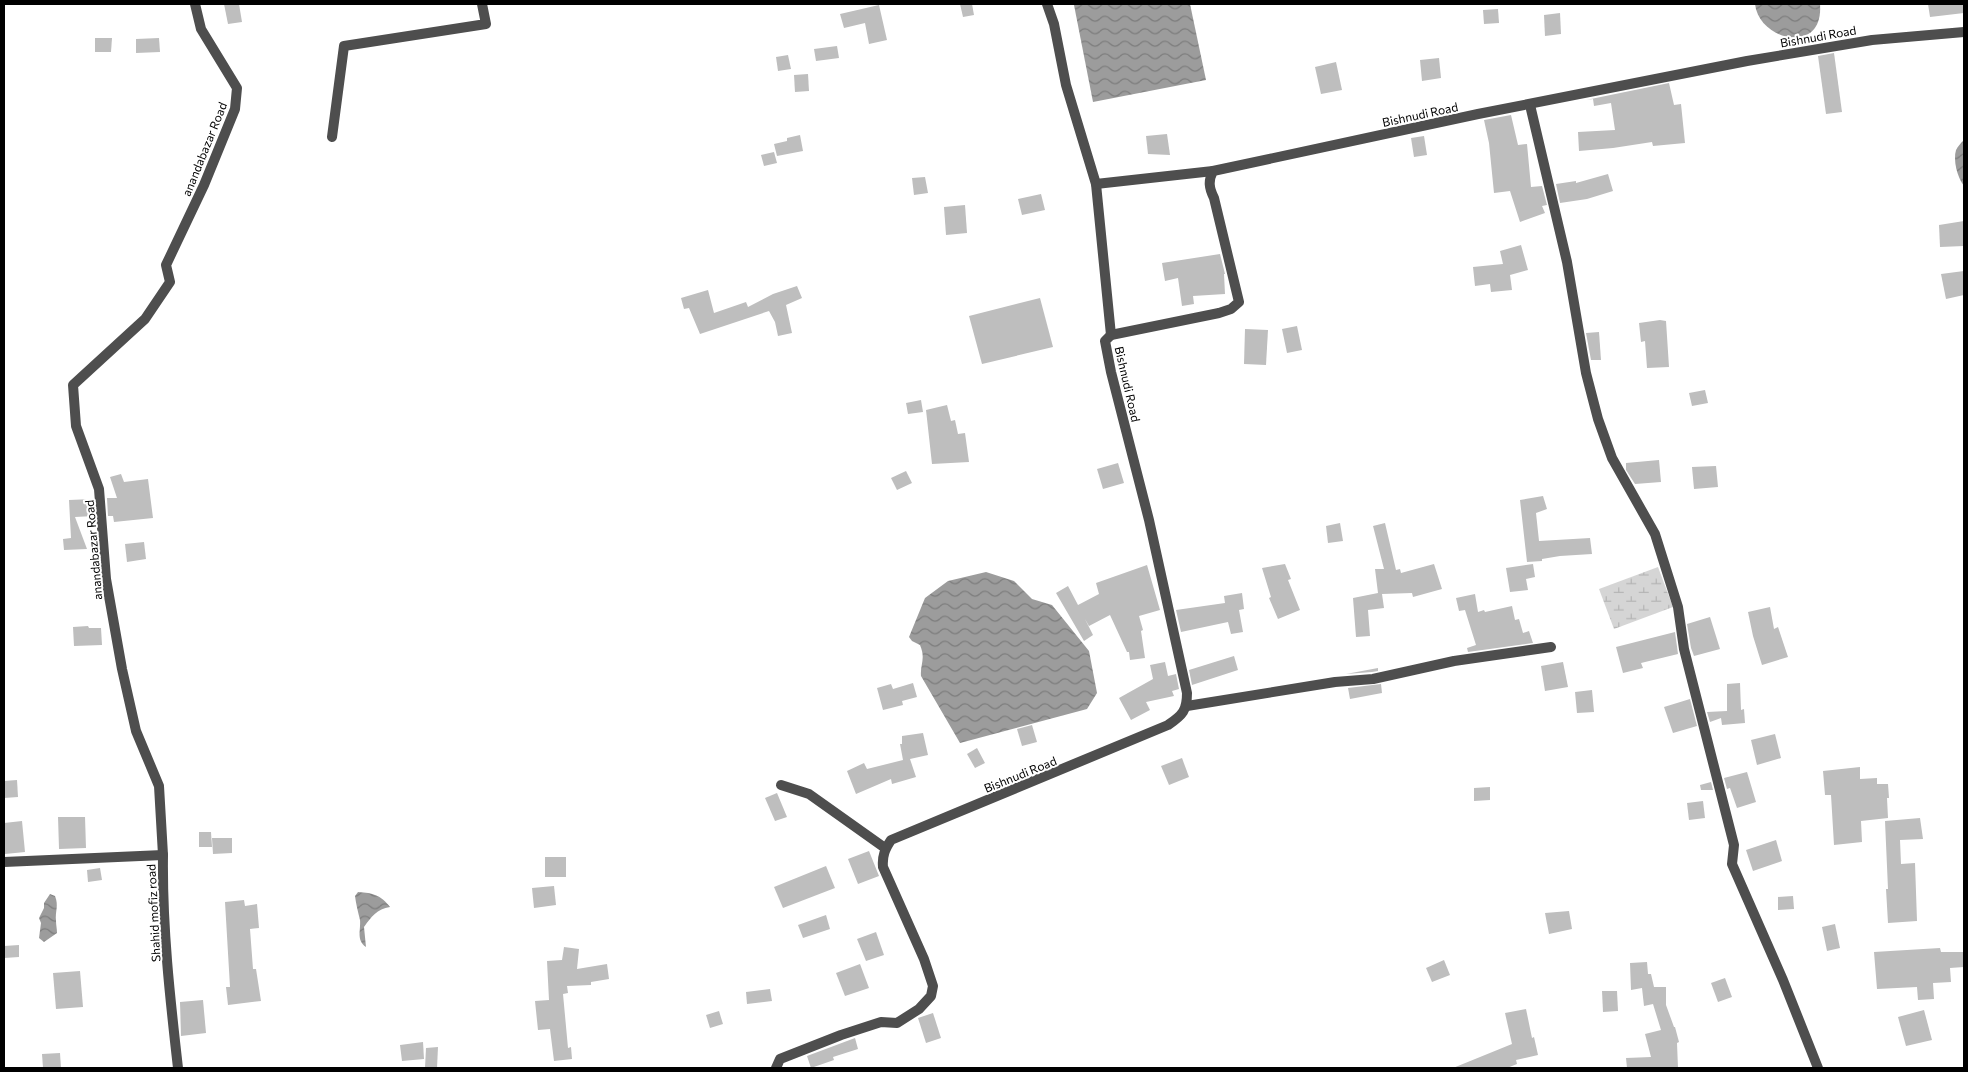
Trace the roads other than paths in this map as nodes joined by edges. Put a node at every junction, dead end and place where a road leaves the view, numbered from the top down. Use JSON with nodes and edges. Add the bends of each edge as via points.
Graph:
{"nodes":[{"id":1,"x":195,"y":4,"type":"edge"},
{"id":2,"x":482,"y":4,"type":"edge"},
{"id":3,"x":1047,"y":4,"type":"edge"},
{"id":4,"x":1964,"y":32,"type":"edge"},
{"id":5,"x":1530,"y":105,"type":"junction"},
{"id":6,"x":332,"y":137,"type":"dead end"},
{"id":7,"x":1213,"y":171,"type":"junction"},
{"id":8,"x":1096,"y":184,"type":"junction"},
{"id":9,"x":1111,"y":335,"type":"junction"},
{"id":10,"x":1551,"y":647,"type":"dead end"},
{"id":11,"x":1187,"y":706,"type":"junction"},
{"id":12,"x":781,"y":786,"type":"dead end"},
{"id":13,"x":885,"y":848,"type":"junction"},
{"id":14,"x":163,"y":855,"type":"junction"},
{"id":15,"x":4,"y":862,"type":"edge"},
{"id":16,"x":178,"y":1068,"type":"edge"},
{"id":17,"x":776,"y":1068,"type":"edge"},
{"id":18,"x":1818,"y":1068,"type":"edge"}],
"edges":[{"from":1,"to":14,"type":"street","name":"anandabazar Road","via":[[201,29],[237,88],[235,110],[166,265],[170,282],[145,319],[72,385],[76,426],[100,489],[106,578],[124,678],[136,731],[159,786]]},
{"from":2,"to":6,"type":"street","via":[[486,24],[344,46]]},
{"from":3,"to":8,"type":"street","via":[[1066,85]]},
{"from":4,"to":5,"type":"street","name":"Bishnudi Road","via":[[1872,40],[1747,61]]},
{"from":5,"to":7,"type":"street","name":"Bishnudi Road"},
{"from":5,"to":18,"type":"street","via":[[1567,262],[1586,373],[1598,419],[1612,458],[1655,534],[1678,607],[1684,649],[1734,845],[1732,864]]},
{"from":7,"to":8,"type":"street"},
{"from":7,"to":9,"type":"street","name":"Bishnudi Road","via":[[1209,179],[1210,190],[1238,302],[1231,309],[1219,313]]},
{"from":8,"to":9,"type":"street"},
{"from":9,"to":11,"type":"street","name":"Bishnudi Road","via":[[1105,341],[1107,351],[1151,530],[1187,692]]},
{"from":10,"to":11,"type":"street","via":[[1454,661],[1373,679]]},
{"from":11,"to":13,"type":"street","name":"Bishnudi Road","via":[[1168,725],[891,840]]},
{"from":12,"to":13,"type":"street","via":[[809,794]]},
{"from":13,"to":17,"type":"street","via":[[883,867],[924,960],[933,986],[931,996],[919,1009],[897,1023],[881,1022],[841,1035],[780,1059]]},
{"from":14,"to":15,"type":"street","name":"Shahid mofiz road"},
{"from":14,"to":16,"type":"street","name":"Shahid mofiz road"}]}
